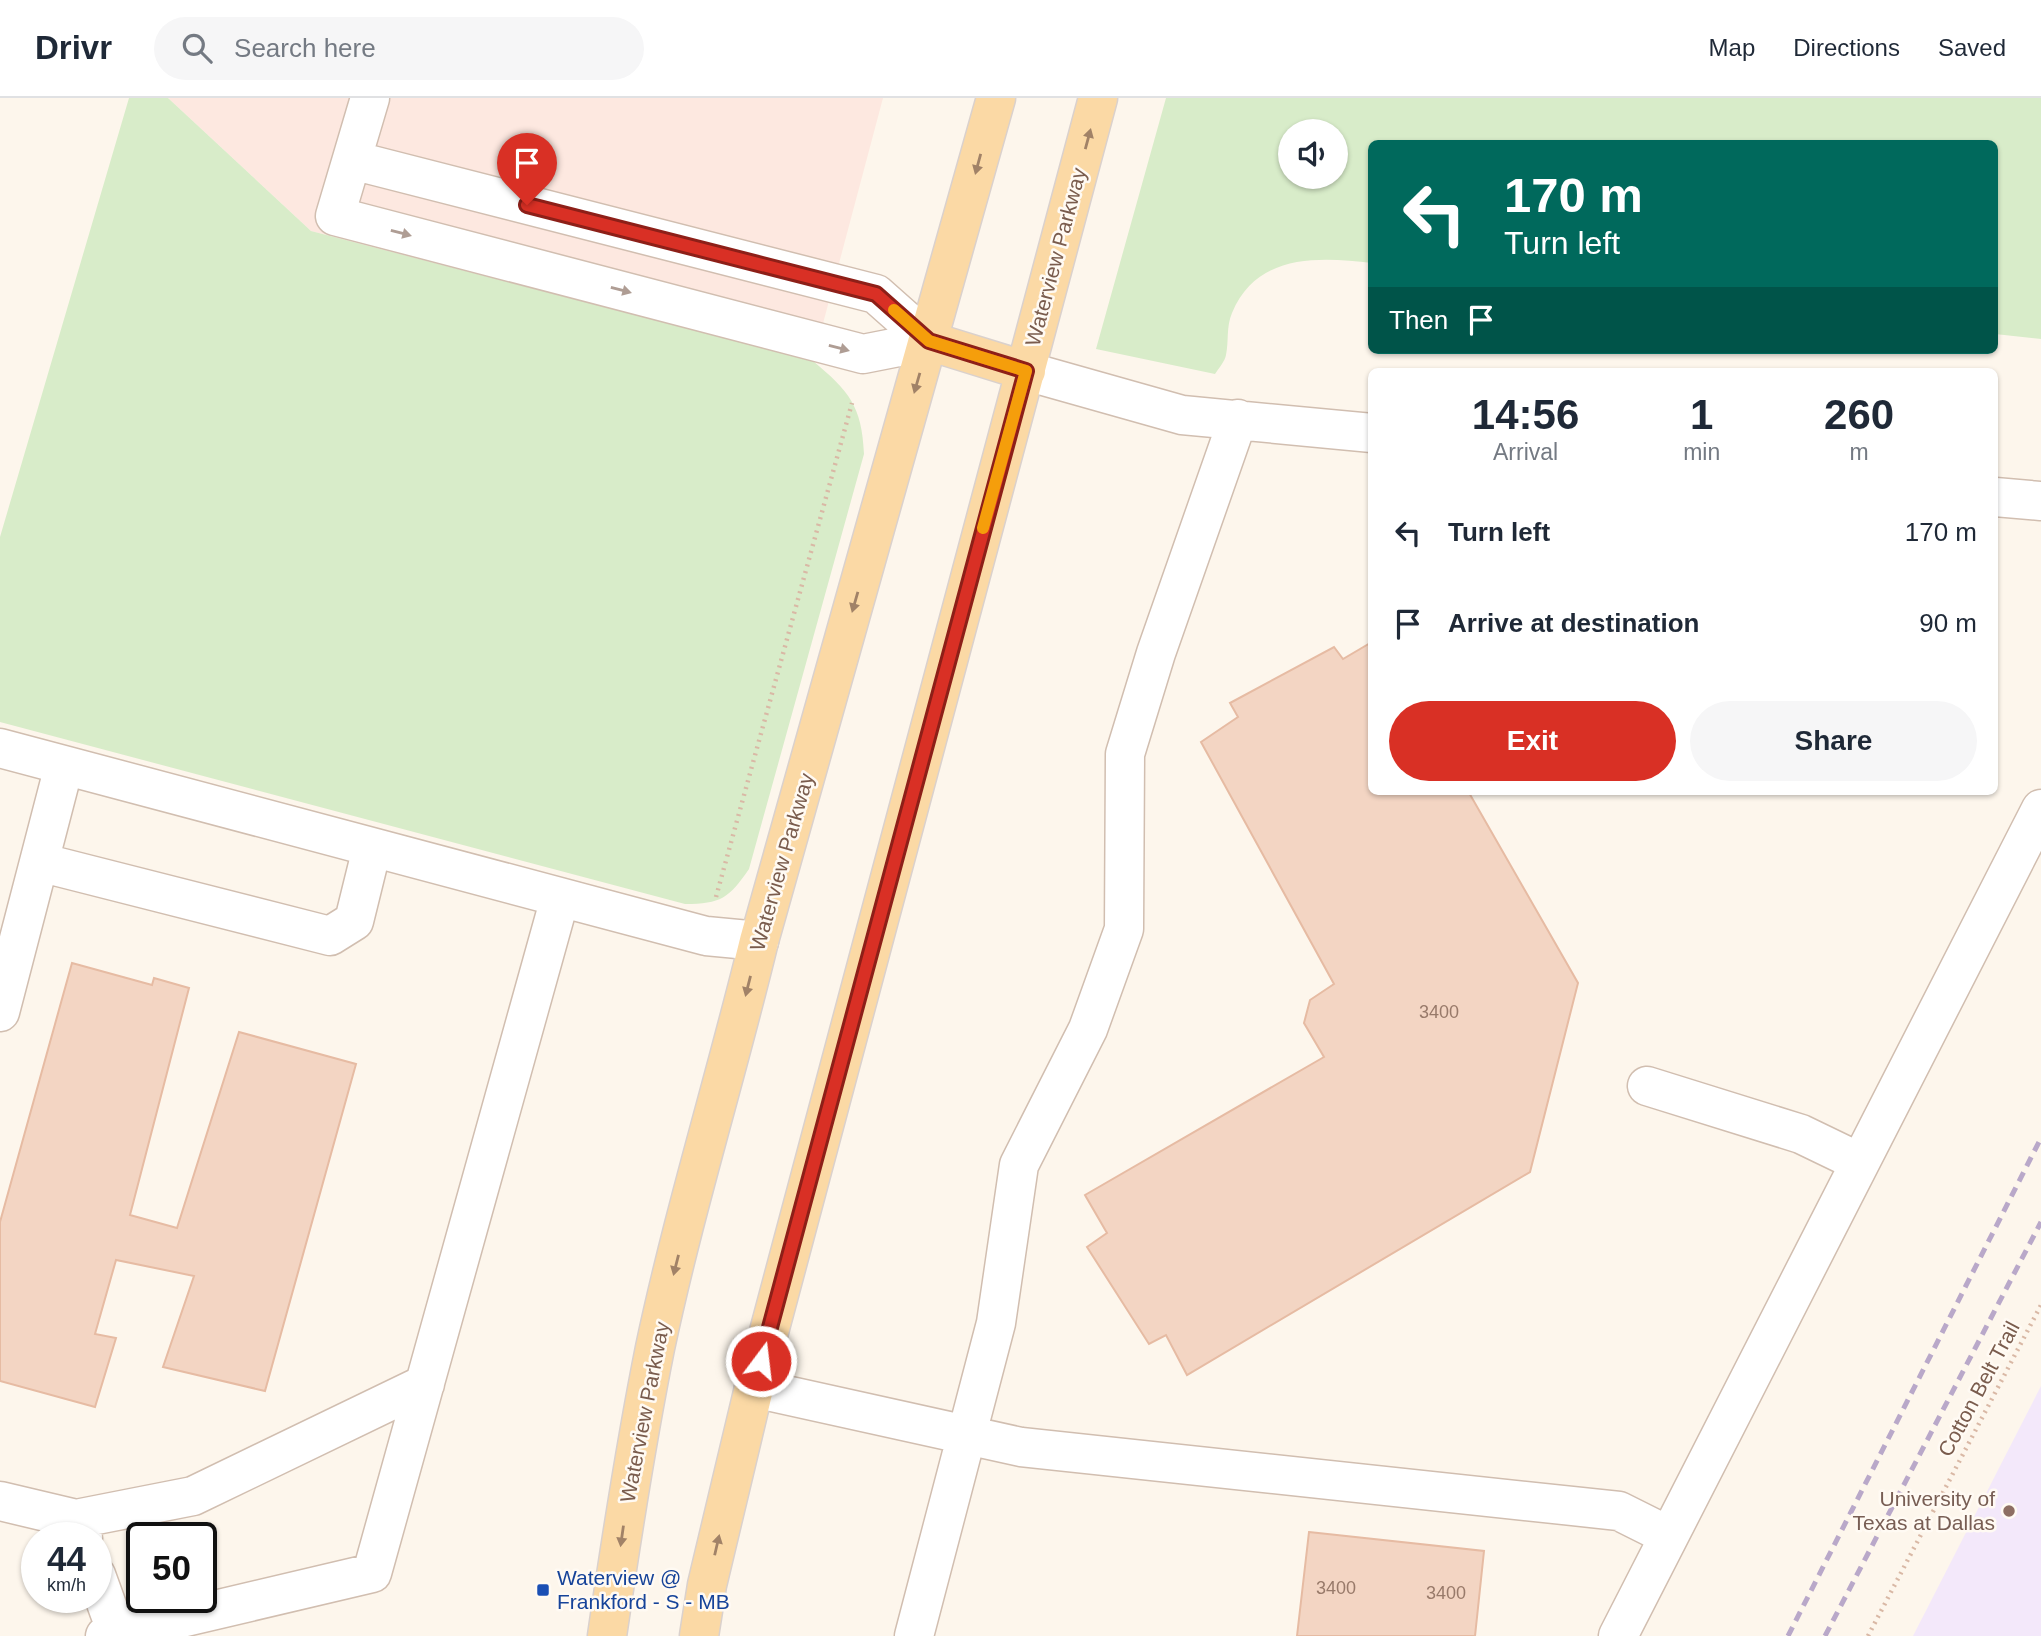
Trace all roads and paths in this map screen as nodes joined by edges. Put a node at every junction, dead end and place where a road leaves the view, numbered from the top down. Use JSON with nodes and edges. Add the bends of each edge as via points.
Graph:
{"nodes":[{"id":1,"x":370,"y":98,"type":"edge"},
{"id":2,"x":996,"y":98,"type":"edge"},
{"id":3,"x":1098,"y":98,"type":"edge"},
{"id":4,"x":352,"y":160,"type":"junction"},
{"id":5,"x":929,"y":341,"type":"junction"},
{"id":6,"x":1026,"y":371,"type":"junction"},
{"id":7,"x":852,"y":403,"type":"dead end"},
{"id":8,"x":1238,"y":419,"type":"junction"},
{"id":9,"x":1368,"y":433,"type":"edge"},
{"id":10,"x":1998,"y":497,"type":"edge"},
{"id":11,"x":2041,"y":501,"type":"edge"},
{"id":12,"x":0,"y":748,"type":"edge"},
{"id":13,"x":64,"y":766,"type":"junction"},
{"id":14,"x":2041,"y":809,"type":"edge"},
{"id":15,"x":372,"y":848,"type":"junction"},
{"id":16,"x":39,"y":862,"type":"junction"},
{"id":17,"x":560,"y":898,"type":"junction"},
{"id":18,"x":715,"y":902,"type":"dead end"},
{"id":19,"x":759,"y":941,"type":"junction"},
{"id":20,"x":0,"y":1012,"type":"edge"},
{"id":21,"x":1647,"y":1086,"type":"dead end"},
{"id":22,"x":1859,"y":1163,"type":"junction"},
{"id":23,"x":2041,"y":1305,"type":"edge"},
{"id":24,"x":425,"y":1384,"type":"junction"},
{"id":25,"x":754,"y":1388,"type":"junction"},
{"id":26,"x":967,"y":1436,"type":"junction"},
{"id":27,"x":0,"y":1501,"type":"edge"},
{"id":28,"x":60,"y":1522,"type":"edge"},
{"id":29,"x":104,"y":1522,"type":"edge"},
{"id":30,"x":1669,"y":1536,"type":"junction"},
{"id":31,"x":107,"y":1613,"type":"edge"},
{"id":32,"x":114,"y":1635,"type":"edge"},
{"id":33,"x":607,"y":1636,"type":"edge"},
{"id":34,"x":699,"y":1636,"type":"edge"},
{"id":35,"x":914,"y":1636,"type":"edge"},
{"id":36,"x":1618,"y":1636,"type":"edge"},
{"id":37,"x":1868,"y":1636,"type":"edge"}],
"edges":[{"from":1,"to":4,"type":"lane"},
{"from":2,"to":5,"type":"main road","name":"Waterview Parkway","one_way":true},
{"from":6,"to":3,"type":"main road","name":"Waterview Parkway","one_way":true},
{"from":4,"to":5,"type":"lane","via":[[876,294]]},
{"from":4,"to":5,"type":"lane","one_way":true,"via":[[335,216],[863,354]]},
{"from":5,"to":6,"type":"main road"},
{"from":5,"to":19,"type":"main road","name":"Waterview Parkway","one_way":true},
{"from":6,"to":8,"type":"lane","via":[[1182,415]]},
{"from":6,"to":25,"type":"main road","name":"Waterview Parkway"},
{"from":7,"to":18,"type":"path"},
{"from":8,"to":9,"type":"lane"},
{"from":8,"to":26,"type":"lane","via":[[1125,754],[1124,929],[1088,1029],[1019,1165],[996,1323]]},
{"from":10,"to":11,"type":"lane"},
{"from":12,"to":13,"type":"lane"},
{"from":13,"to":15,"type":"lane"},
{"from":13,"to":16,"type":"lane"},
{"from":14,"to":22,"type":"lane"},
{"from":15,"to":16,"type":"lane","via":[[354,921],[330,936]]},
{"from":15,"to":17,"type":"lane"},
{"from":16,"to":20,"type":"lane"},
{"from":17,"to":19,"type":"lane","via":[[705,936]]},
{"from":17,"to":24,"type":"lane"},
{"from":19,"to":33,"type":"main road","name":"Waterview Parkway","one_way":true,"via":[[656,1346]]},
{"from":21,"to":22,"type":"lane","via":[[1801,1134]]},
{"from":22,"to":30,"type":"lane"},
{"from":23,"to":37,"type":"path","name":"Cotton Belt Trail"},
{"from":24,"to":29,"type":"lane","via":[[194,1496]]},
{"from":24,"to":32,"type":"lane","via":[[372,1573]]},
{"from":25,"to":26,"type":"lane"},
{"from":34,"to":25,"type":"main road","name":"Waterview Parkway","one_way":true},
{"from":26,"to":30,"type":"lane","via":[[1073,1454],[1619,1511]]},
{"from":26,"to":35,"type":"lane"},
{"from":27,"to":28,"type":"lane"},
{"from":30,"to":36,"type":"lane"},
{"from":31,"to":32,"type":"lane"}]}
